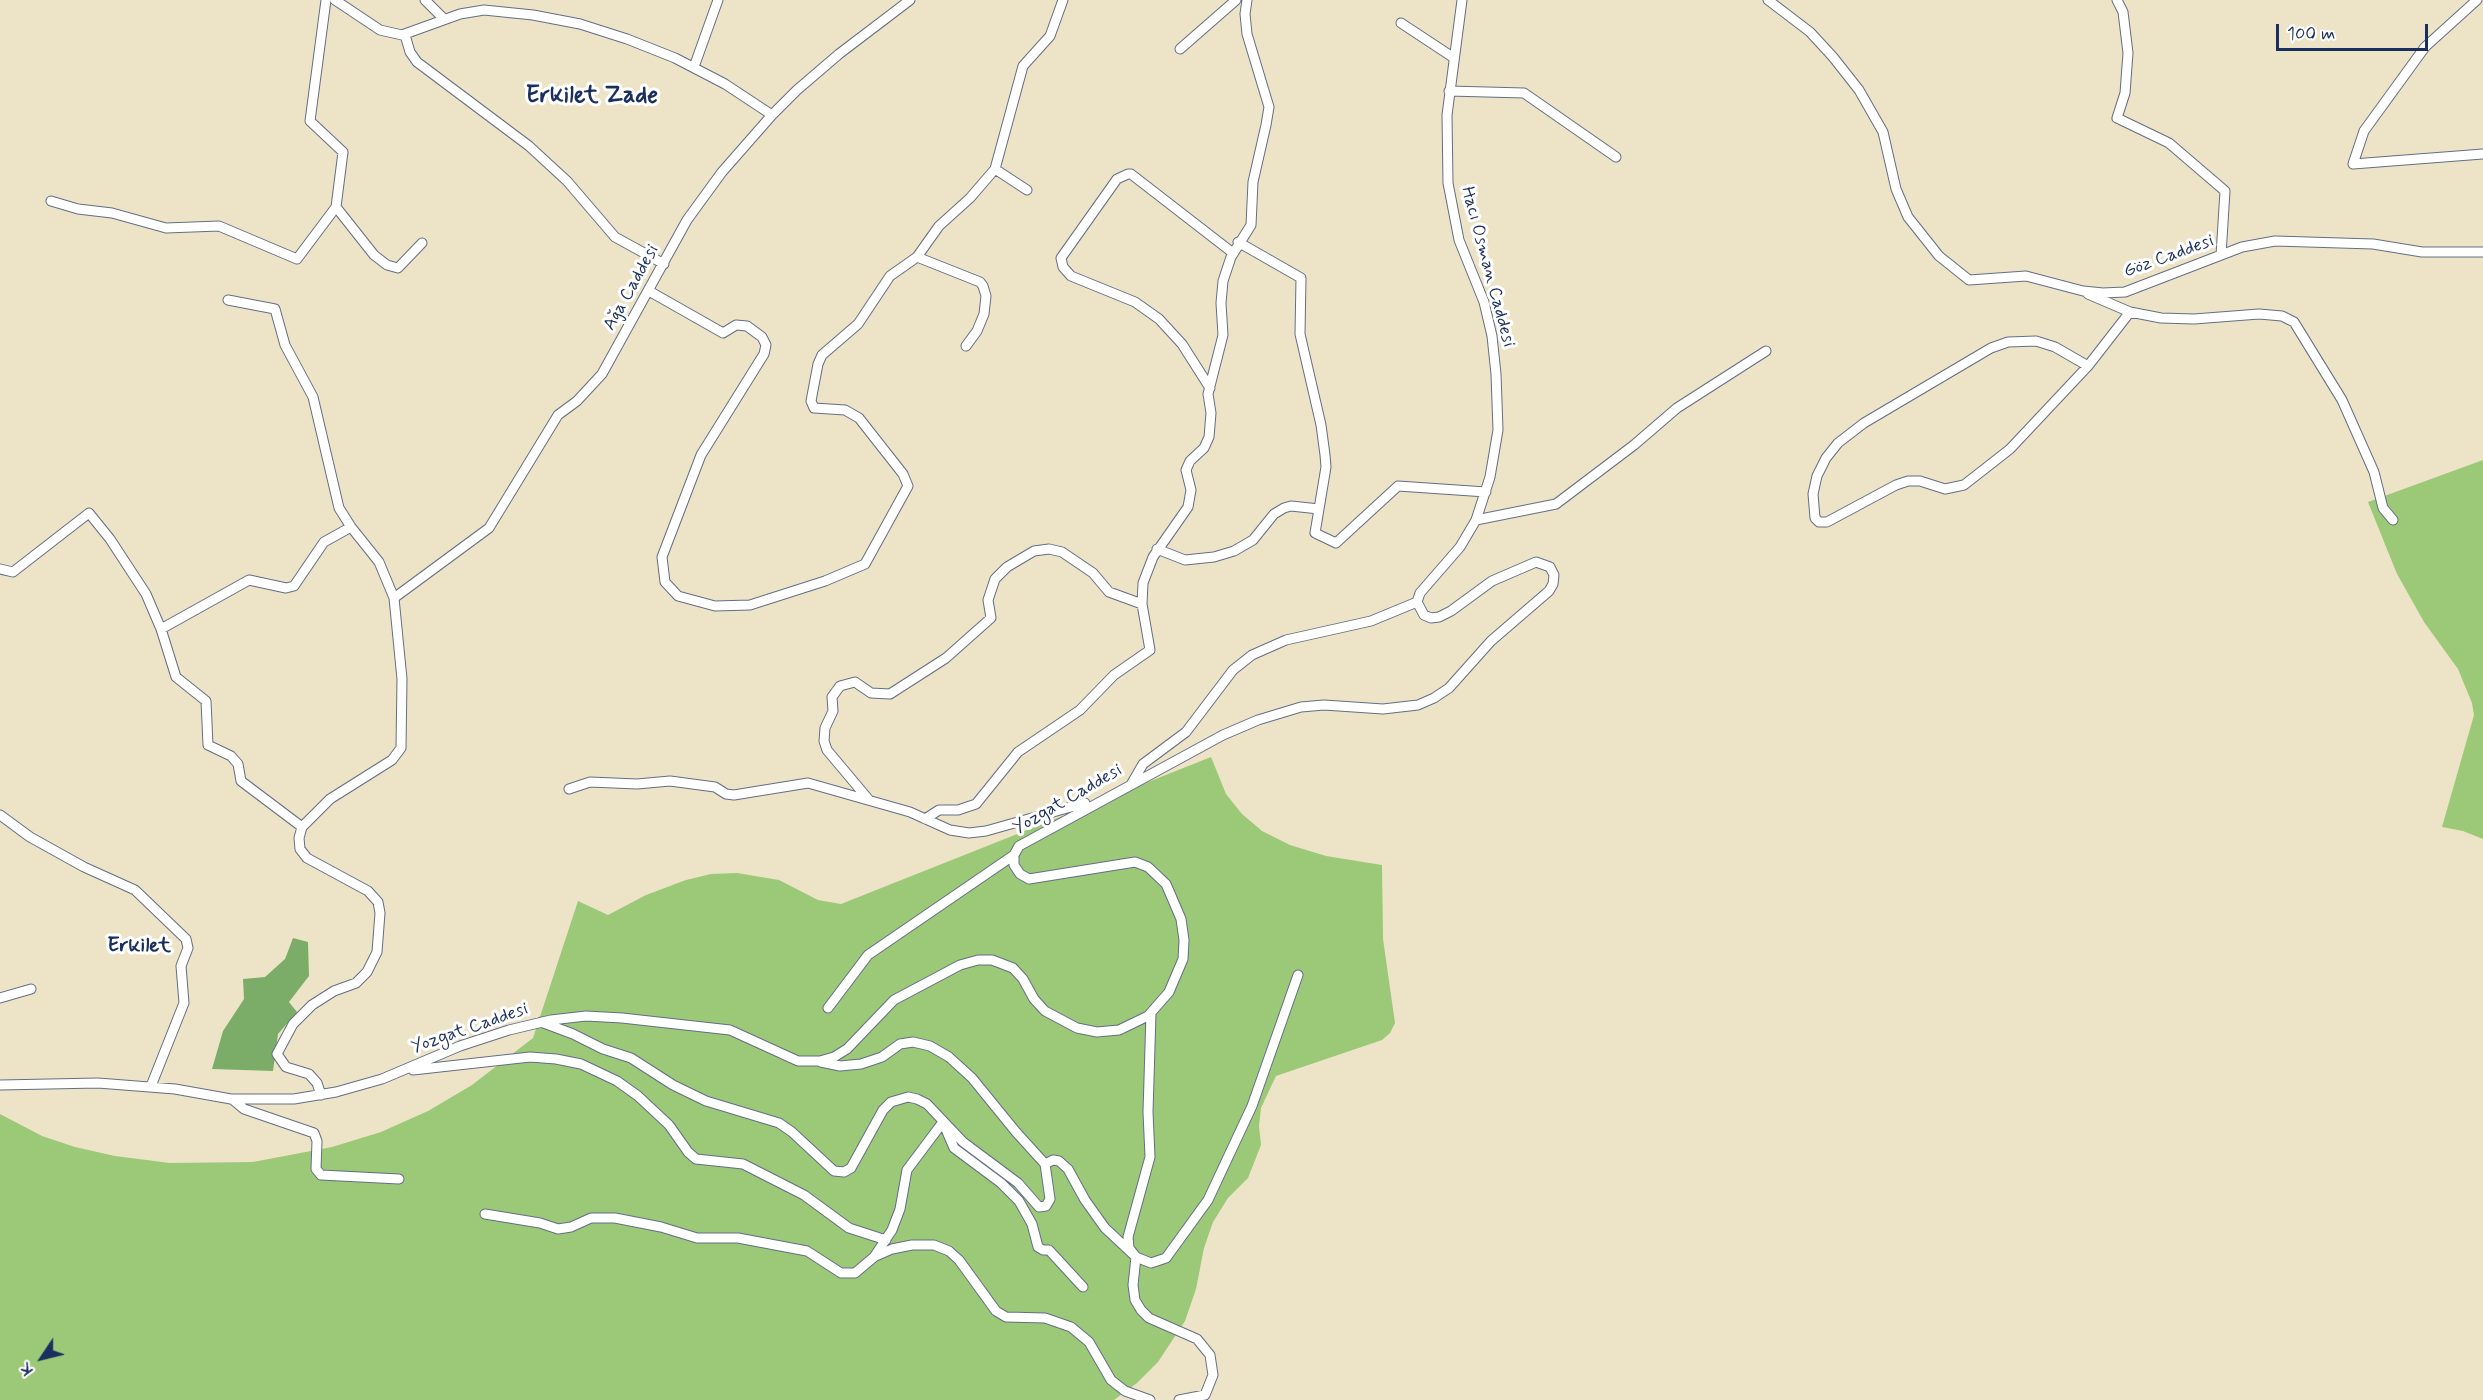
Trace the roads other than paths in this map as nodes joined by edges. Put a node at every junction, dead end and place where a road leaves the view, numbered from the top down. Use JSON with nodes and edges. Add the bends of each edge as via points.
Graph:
{"nodes":[{"id":1,"x":326,"y":0,"type":"edge"},
{"id":2,"x":335,"y":0,"type":"edge"},
{"id":3,"x":424,"y":0,"type":"edge"},
{"id":4,"x":718,"y":0,"type":"edge"},
{"id":5,"x":910,"y":0,"type":"edge"},
{"id":6,"x":1063,"y":0,"type":"edge"},
{"id":7,"x":1236,"y":0,"type":"edge"},
{"id":8,"x":1247,"y":0,"type":"edge"},
{"id":9,"x":1462,"y":0,"type":"edge"},
{"id":10,"x":1768,"y":0,"type":"edge"},
{"id":11,"x":2117,"y":0,"type":"edge"},
{"id":12,"x":2476,"y":0,"type":"edge"},
{"id":13,"x":444,"y":19,"type":"junction"},
{"id":14,"x":1401,"y":23,"type":"dead end"},
{"id":15,"x":405,"y":35,"type":"junction"},
{"id":16,"x":1180,"y":49,"type":"dead end"},
{"id":17,"x":1454,"y":58,"type":"junction"},
{"id":18,"x":694,"y":67,"type":"junction"},
{"id":19,"x":1449,"y":91,"type":"junction"},
{"id":20,"x":772,"y":115,"type":"junction"},
{"id":21,"x":2483,"y":154,"type":"edge"},
{"id":22,"x":1616,"y":157,"type":"dead end"},
{"id":23,"x":995,"y":169,"type":"junction"},
{"id":24,"x":1027,"y":190,"type":"dead end"},
{"id":25,"x":51,"y":201,"type":"dead end"},
{"id":26,"x":336,"y":207,"type":"junction"},
{"id":27,"x":1238,"y":242,"type":"junction"},
{"id":28,"x":422,"y":243,"type":"dead end"},
{"id":29,"x":2483,"y":252,"type":"edge"},
{"id":30,"x":1233,"y":253,"type":"junction"},
{"id":31,"x":2221,"y":255,"type":"junction"},
{"id":32,"x":917,"y":257,"type":"junction"},
{"id":33,"x":664,"y":264,"type":"junction"},
{"id":34,"x":649,"y":291,"type":"junction"},
{"id":35,"x":2083,"y":291,"type":"junction"},
{"id":36,"x":228,"y":300,"type":"dead end"},
{"id":37,"x":2130,"y":312,"type":"junction"},
{"id":38,"x":966,"y":346,"type":"dead end"},
{"id":39,"x":1766,"y":351,"type":"dead end"},
{"id":40,"x":2088,"y":366,"type":"junction"},
{"id":41,"x":1210,"y":388,"type":"junction"},
{"id":42,"x":1486,"y":492,"type":"junction"},
{"id":43,"x":1319,"y":509,"type":"junction"},
{"id":44,"x":1476,"y":520,"type":"junction"},
{"id":45,"x":2393,"y":520,"type":"dead end"},
{"id":46,"x":351,"y":527,"type":"junction"},
{"id":47,"x":1157,"y":549,"type":"junction"},
{"id":48,"x":0,"y":569,"type":"edge"},
{"id":49,"x":1418,"y":597,"type":"junction"},
{"id":50,"x":394,"y":598,"type":"junction"},
{"id":51,"x":1142,"y":604,"type":"junction"},
{"id":52,"x":161,"y":628,"type":"junction"},
{"id":53,"x":1132,"y":783,"type":"junction"},
{"id":54,"x":569,"y":789,"type":"dead end"},
{"id":55,"x":1102,"y":799,"type":"junction"},
{"id":56,"x":869,"y":801,"type":"junction"},
{"id":57,"x":0,"y":815,"type":"edge"},
{"id":58,"x":926,"y":819,"type":"junction"},
{"id":59,"x":302,"y":827,"type":"junction"},
{"id":60,"x":1014,"y":855,"type":"junction"},
{"id":61,"x":1298,"y":975,"type":"dead end"},
{"id":62,"x":32,"y":989,"type":"dead end"},
{"id":63,"x":0,"y":998,"type":"edge"},
{"id":64,"x":828,"y":1008,"type":"dead end"},
{"id":65,"x":1151,"y":1012,"type":"junction"},
{"id":66,"x":540,"y":1022,"type":"junction"},
{"id":67,"x":820,"y":1061,"type":"junction"},
{"id":68,"x":402,"y":1071,"type":"junction"},
{"id":69,"x":0,"y":1085,"type":"edge"},
{"id":70,"x":151,"y":1086,"type":"junction"},
{"id":71,"x":321,"y":1095,"type":"junction"},
{"id":72,"x":231,"y":1099,"type":"junction"},
{"id":73,"x":943,"y":1122,"type":"junction"},
{"id":74,"x":1045,"y":1164,"type":"junction"},
{"id":75,"x":399,"y":1179,"type":"dead end"},
{"id":76,"x":485,"y":1214,"type":"dead end"},
{"id":77,"x":886,"y":1240,"type":"junction"},
{"id":78,"x":874,"y":1257,"type":"junction"},
{"id":79,"x":1136,"y":1257,"type":"junction"},
{"id":80,"x":1083,"y":1287,"type":"dead end"},
{"id":81,"x":1150,"y":1400,"type":"edge"},
{"id":82,"x":1179,"y":1400,"type":"edge"}],
"edges":[{"from":1,"to":26,"type":"street","via":[[310,121],[343,152]]},
{"from":2,"to":15,"type":"street","via":[[380,30]]},
{"from":3,"to":13,"type":"street"},
{"from":4,"to":18,"type":"street"},
{"from":5,"to":20,"type":"street","name":"Ağa Caddesi","via":[[818,72]]},
{"from":6,"to":23,"type":"street","via":[[1050,36],[1023,66]]},
{"from":7,"to":16,"type":"street"},
{"from":8,"to":27,"type":"street","via":[[1248,40],[1269,107],[1253,182],[1251,225]]},
{"from":9,"to":17,"type":"street","name":"Hacı Osman Caddesi"},
{"from":10,"to":35,"type":"street","name":"Göz Caddesi","via":[[1824,46],[1868,103],[1887,143],[1900,200],[1916,229],[1939,256],[1969,280],[2026,276]]},
{"from":11,"to":31,"type":"street","via":[[2123,12],[2128,52],[2127,80],[2117,118],[2169,143],[2224,191]]},
{"from":12,"to":21,"type":"street","via":[[2425,47],[2364,131],[2353,164]]},
{"from":13,"to":15,"type":"street"},
{"from":13,"to":18,"type":"street","via":[[484,10],[557,19],[627,39]]},
{"from":14,"to":17,"type":"street"},
{"from":15,"to":33,"type":"street","via":[[417,62],[529,146],[572,187],[615,237]]},
{"from":17,"to":19,"type":"street","name":"Hacı Osman Caddesi"},
{"from":18,"to":20,"type":"street"},
{"from":19,"to":22,"type":"street","via":[[1524,93]]},
{"from":19,"to":42,"type":"street","name":"Hacı Osman Caddesi","via":[[1446,139],[1450,203],[1459,240],[1484,302],[1495,355],[1498,430]]},
{"from":20,"to":33,"type":"street","name":"Ağa Caddesi","via":[[703,195]]},
{"from":23,"to":24,"type":"street"},
{"from":23,"to":32,"type":"street","via":[[939,226]]},
{"from":25,"to":26,"type":"street","via":[[165,228],[219,226],[297,259]]},
{"from":26,"to":28,"type":"street","via":[[374,255],[387,265],[398,268]]},
{"from":27,"to":30,"type":"street"},
{"from":27,"to":43,"type":"street","via":[[1301,278],[1300,334],[1325,449]]},
{"from":29,"to":31,"type":"street","name":"Göz Caddesi","via":[[2422,252],[2373,244],[2291,240],[2242,247]]},
{"from":30,"to":41,"type":"street","via":[[1222,292],[1222,345]]},
{"from":30,"to":41,"type":"street","via":[[1128,174],[1117,179],[1062,258],[1063,267],[1071,276],[1135,302],[1159,319],[1188,351]]},
{"from":31,"to":35,"type":"street","name":"Göz Caddesi","via":[[2125,292]]},
{"from":32,"to":34,"type":"street","via":[[890,276],[858,324],[822,355],[811,401],[814,408],[838,408],[859,418],[908,486],[865,564],[744,606],[715,606],[678,596],[665,582],[662,557],[701,455],[766,345],[747,326],[731,326],[723,333]]},
{"from":32,"to":38,"type":"street","via":[[983,286],[984,314]]},
{"from":33,"to":34,"type":"street","name":"Ağa Caddesi"},
{"from":34,"to":50,"type":"street","name":"Ağa Caddesi","via":[[602,374],[582,397],[558,415],[489,528]]},
{"from":35,"to":37,"type":"street"},
{"from":36,"to":46,"type":"street","via":[[275,309],[285,345],[313,397],[335,497]]},
{"from":37,"to":40,"type":"street"},
{"from":37,"to":45,"type":"street","via":[[2178,319],[2270,314],[2294,322],[2342,400],[2368,457],[2383,508]]},
{"from":39,"to":44,"type":"street","via":[[1677,408],[1556,504]]},
{"from":40,"to":40,"type":"street","via":[[2010,449],[1964,485],[1945,489],[1908,481],[1827,522],[1815,518],[1813,494],[1817,476],[1838,443],[1864,423],[1991,348],[2008,342],[2037,341]]},
{"from":41,"to":47,"type":"street","via":[[1209,438],[1186,470],[1190,502]]},
{"from":42,"to":43,"type":"street","via":[[1398,486],[1336,543],[1315,533]]},
{"from":42,"to":44,"type":"street","name":"Hacı Osman Caddesi"},
{"from":43,"to":47,"type":"street","via":[[1284,508],[1274,514],[1253,540],[1214,557],[1185,560]]},
{"from":44,"to":49,"type":"street","name":"Hacı Osman Caddesi","via":[[1460,547]]},
{"from":46,"to":50,"type":"street","via":[[379,562]]},
{"from":46,"to":52,"type":"street","via":[[324,542],[294,586],[286,588],[249,580]]},
{"from":47,"to":51,"type":"street","via":[[1146,573]]},
{"from":48,"to":52,"type":"street","via":[[13,572],[89,513],[146,594]]},
{"from":49,"to":53,"type":"street","via":[[1371,621],[1286,640],[1252,655],[1233,670],[1186,732],[1143,764]]},
{"from":49,"to":53,"type":"street","name":"Yozgat Caddesi","via":[[1424,615],[1435,618],[1519,568],[1541,563],[1550,567],[1554,575],[1549,591],[1434,698],[1418,705],[1383,709],[1324,705],[1290,710],[1223,735]]},
{"from":50,"to":59,"type":"street","via":[[402,679],[401,748],[392,760],[330,799]]},
{"from":51,"to":56,"type":"street","via":[[1109,592],[1093,573],[1062,552],[1035,551],[995,579],[988,600],[991,618],[946,658],[890,694],[871,693],[855,682],[840,686],[832,698],[833,711],[824,741]]},
{"from":51,"to":58,"type":"street","via":[[1150,644],[1148,653],[1114,675],[1080,710],[1018,752],[976,804],[958,810],[939,810]]},
{"from":52,"to":59,"type":"street","via":[[176,677],[206,700],[208,745],[231,756],[240,770],[241,781]]},
{"from":53,"to":55,"type":"street","name":"Yozgat Caddesi"},
{"from":54,"to":56,"type":"street","via":[[590,782],[637,784],[670,780],[714,786],[734,795],[808,783]]},
{"from":55,"to":58,"type":"street","via":[[978,832],[950,830]]},
{"from":55,"to":60,"type":"street","name":"Yozgat Caddesi","via":[[1023,842]]},
{"from":56,"to":58,"type":"street"},
{"from":57,"to":70,"type":"street","via":[[84,867],[135,890],[186,939],[188,948],[181,966],[184,1003]]},
{"from":59,"to":71,"type":"street","via":[[299,843],[307,858],[368,891],[378,902],[380,913],[377,951],[367,972],[356,983],[312,1005],[293,1024],[277,1054],[286,1067],[309,1074]]},
{"from":60,"to":64,"type":"street","via":[[868,955]]},
{"from":60,"to":65,"type":"street","name":"Yozgat Caddesi","via":[[1016,870],[1029,879],[1130,862],[1145,865],[1162,878],[1177,907],[1185,950],[1175,982]]},
{"from":61,"to":79,"type":"street","via":[[1252,1106],[1208,1200],[1166,1258],[1151,1263]]},
{"from":62,"to":63,"type":"street"},
{"from":65,"to":67,"type":"street","name":"Yozgat Caddesi","via":[[1119,1030],[1097,1032],[1077,1028],[1045,1011],[1013,968],[992,960],[978,960],[960,965],[894,1000],[847,1049]]},
{"from":65,"to":79,"type":"street","via":[[1150,1157],[1128,1237],[1129,1248]]},
{"from":66,"to":67,"type":"street","name":"Yozgat Caddesi","via":[[604,1016],[730,1030],[798,1061]]},
{"from":66,"to":68,"type":"street","name":"Yozgat Caddesi","via":[[460,1046]]},
{"from":66,"to":73,"type":"street","via":[[631,1058],[706,1101],[778,1123],[834,1171],[851,1168],[883,1110],[898,1099],[922,1101]]},
{"from":67,"to":74,"type":"street","via":[[851,1065],[882,1057],[900,1044],[930,1046],[949,1056],[972,1078]]},
{"from":68,"to":71,"type":"street","name":"Yozgat Caddesi"},
{"from":68,"to":77,"type":"street","via":[[530,1057],[581,1064],[638,1096],[669,1125],[696,1159],[743,1164],[804,1196],[849,1228]]},
{"from":69,"to":70,"type":"street","name":"Yozgat Caddesi"},
{"from":70,"to":72,"type":"street","name":"Yozgat Caddesi"},
{"from":71,"to":72,"type":"street","name":"Yozgat Caddesi"},
{"from":72,"to":75,"type":"street","via":[[244,1109],[314,1133],[316,1169],[321,1175]]},
{"from":73,"to":74,"type":"street","via":[[974,1152],[1018,1183],[1039,1207],[1046,1206],[1050,1199]]},
{"from":73,"to":77,"type":"street","via":[[907,1170],[900,1209]]},
{"from":73,"to":80,"type":"street","via":[[954,1148],[1011,1191],[1030,1218],[1038,1247],[1049,1250]]},
{"from":74,"to":79,"type":"street","via":[[1056,1160],[1068,1169],[1094,1214]]},
{"from":76,"to":78,"type":"street","via":[[558,1228],[607,1216],[697,1238],[724,1237],[807,1251],[845,1274],[859,1271]]},
{"from":77,"to":78,"type":"street"},
{"from":78,"to":81,"type":"street","via":[[912,1245],[934,1245],[949,1251],[996,1311],[1006,1317],[1045,1318],[1071,1327],[1089,1342],[1112,1380],[1125,1391]]},
{"from":79,"to":82,"type":"street","via":[[1133,1285],[1141,1310],[1149,1318],[1197,1339],[1212,1362],[1212,1382],[1205,1395]]}]}
